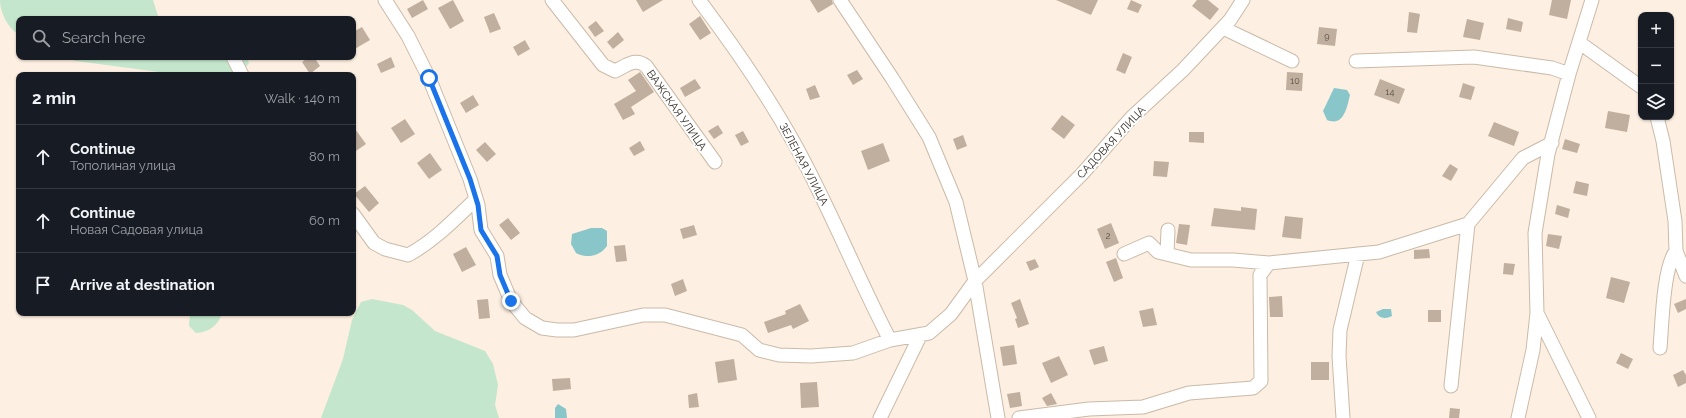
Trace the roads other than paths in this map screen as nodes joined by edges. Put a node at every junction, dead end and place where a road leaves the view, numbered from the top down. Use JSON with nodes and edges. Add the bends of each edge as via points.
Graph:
{"nodes":[{"id":1,"x":385,"y":0,"type":"edge"},
{"id":2,"x":552,"y":0,"type":"edge"},
{"id":3,"x":699,"y":0,"type":"edge"},
{"id":4,"x":840,"y":0,"type":"edge"},
{"id":5,"x":1243,"y":0,"type":"edge"},
{"id":6,"x":1592,"y":0,"type":"edge"},
{"id":7,"x":1223,"y":28,"type":"junction"},
{"id":8,"x":1580,"y":43,"type":"junction"},
{"id":9,"x":234,"y":60,"type":"edge"},
{"id":10,"x":1356,"y":61,"type":"dead end"},
{"id":11,"x":1292,"y":62,"type":"dead end"},
{"id":12,"x":240,"y":72,"type":"edge"},
{"id":13,"x":1570,"y":74,"type":"junction"},
{"id":14,"x":1638,"y":84,"type":"edge"},
{"id":15,"x":1658,"y":120,"type":"edge"},
{"id":16,"x":1552,"y":143,"type":"junction"},
{"id":17,"x":715,"y":162,"type":"dead end"},
{"id":18,"x":477,"y":202,"type":"junction"},
{"id":19,"x":356,"y":218,"type":"edge"},
{"id":20,"x":1468,"y":224,"type":"junction"},
{"id":21,"x":1168,"y":230,"type":"dead end"},
{"id":22,"x":1676,"y":252,"type":"junction"},
{"id":23,"x":1124,"y":254,"type":"dead end"},
{"id":24,"x":1167,"y":254,"type":"junction"},
{"id":25,"x":1358,"y":254,"type":"junction"},
{"id":26,"x":1269,"y":263,"type":"junction"},
{"id":27,"x":1686,"y":276,"type":"edge"},
{"id":28,"x":976,"y":281,"type":"junction"},
{"id":29,"x":1537,"y":313,"type":"junction"},
{"id":30,"x":920,"y":336,"type":"junction"},
{"id":31,"x":890,"y":340,"type":"junction"},
{"id":32,"x":1660,"y":348,"type":"dead end"},
{"id":33,"x":1451,"y":386,"type":"dead end"},
{"id":34,"x":880,"y":418,"type":"edge"},
{"id":35,"x":998,"y":418,"type":"edge"},
{"id":36,"x":1019,"y":418,"type":"edge"},
{"id":37,"x":1343,"y":418,"type":"edge"},
{"id":38,"x":1518,"y":418,"type":"edge"},
{"id":39,"x":1589,"y":418,"type":"edge"}],
"edges":[{"from":1,"to":18,"type":"street","via":[[408,36],[429,78],[456,140]]},
{"from":2,"to":17,"type":"street","name":"ВАЖСКАЯ УЛИЦА","via":[[603,66],[615,71],[634,61],[642,62]]},
{"from":3,"to":31,"type":"street","name":"ЗЕЛЕНАЯ УЛИЦА","via":[[733,44],[794,142]]},
{"from":4,"to":28,"type":"street","via":[[929,137],[956,202]]},
{"from":5,"to":7,"type":"street","name":"САДОВАЯ УЛИЦА"},
{"from":6,"to":8,"type":"street"},
{"from":7,"to":11,"type":"street"},
{"from":7,"to":28,"type":"street","name":"САДОВАЯ УЛИЦА","via":[[1183,70],[1132,117],[1082,174]]},
{"from":8,"to":13,"type":"street"},
{"from":8,"to":14,"type":"street"},
{"from":9,"to":12,"type":"street"},
{"from":10,"to":13,"type":"street","via":[[1474,57],[1552,68]]},
{"from":13,"to":16,"type":"street"},
{"from":15,"to":22,"type":"street","via":[[1675,221]]},
{"from":16,"to":20,"type":"street","via":[[1523,158]]},
{"from":16,"to":29,"type":"street","via":[[1535,233]]},
{"from":18,"to":19,"type":"street","via":[[422,247],[408,255],[374,243]]},
{"from":18,"to":31,"type":"street","via":[[481,230],[497,256],[500,275],[511,301],[525,318],[542,328],[574,330],[643,315],[665,315],[742,335],[759,350],[778,355],[853,353]]},
{"from":20,"to":25,"type":"street","via":[[1379,252]]},
{"from":20,"to":33,"type":"street"},
{"from":21,"to":24,"type":"street"},
{"from":22,"to":27,"type":"street"},
{"from":22,"to":32,"type":"street","via":[[1671,257],[1667,274]]},
{"from":23,"to":24,"type":"street","via":[[1149,243],[1158,252]]},
{"from":24,"to":26,"type":"street","via":[[1191,260]]},
{"from":25,"to":26,"type":"street"},
{"from":25,"to":37,"type":"street","via":[[1340,330]]},
{"from":26,"to":36,"type":"street","via":[[1260,275],[1261,381],[1253,388],[1188,393],[1143,407],[1089,409]]},
{"from":28,"to":30,"type":"street","name":"САДОВАЯ УЛИЦА","via":[[951,314],[929,333]]},
{"from":28,"to":35,"type":"street"},
{"from":29,"to":38,"type":"street","via":[[1533,350]]},
{"from":29,"to":39,"type":"street"},
{"from":30,"to":31,"type":"street"},
{"from":30,"to":34,"type":"street"}]}
